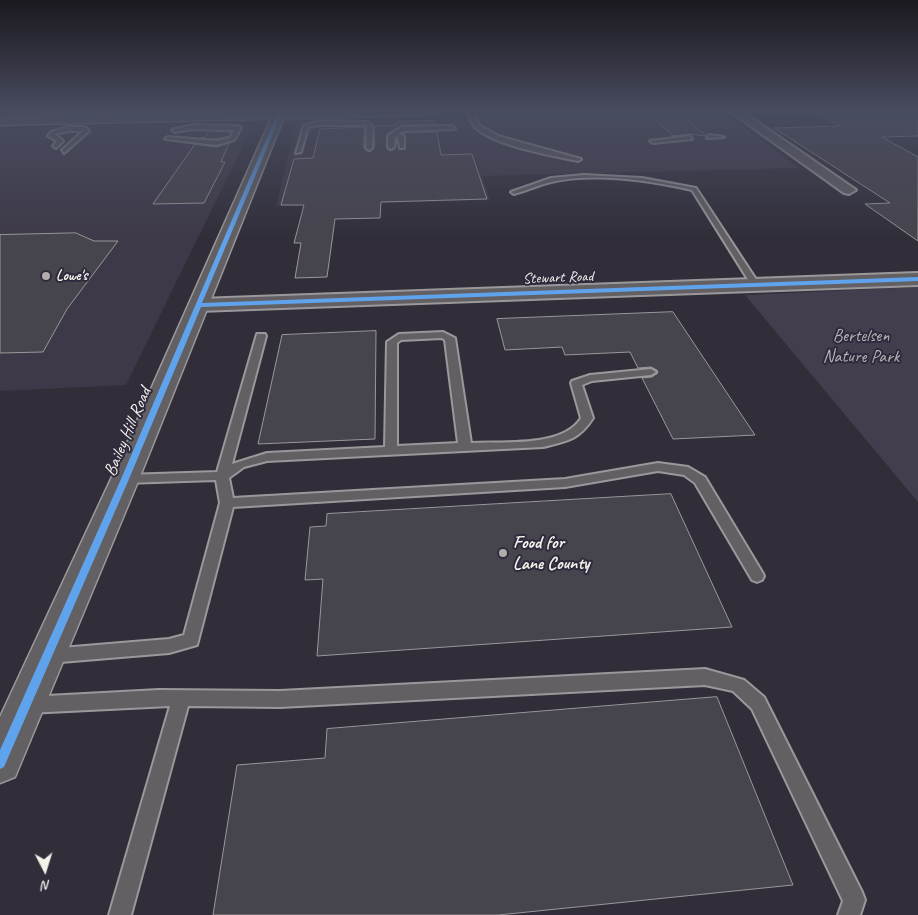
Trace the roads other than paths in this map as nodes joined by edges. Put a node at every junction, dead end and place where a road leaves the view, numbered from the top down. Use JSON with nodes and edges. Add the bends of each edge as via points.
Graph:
{"nodes":[{"id":1,"x":262,"y":155,"type":"edge"},
{"id":2,"x":553,"y":155,"type":"edge"},
{"id":3,"x":797,"y":155,"type":"edge"},
{"id":4,"x":578,"y":160,"type":"dead end"},
{"id":5,"x":848,"y":190,"type":"dead end"},
{"id":6,"x":514,"y":192,"type":"dead end"},
{"id":7,"x":918,"y":279,"type":"edge"},
{"id":8,"x":755,"y":284,"type":"junction"},
{"id":9,"x":199,"y":304,"type":"junction"},
{"id":10,"x":261,"y":336,"type":"dead end"},
{"id":11,"x":651,"y":372,"type":"dead end"},
{"id":12,"x":466,"y":447,"type":"junction"},
{"id":13,"x":391,"y":451,"type":"junction"},
{"id":14,"x":222,"y":476,"type":"junction"},
{"id":15,"x":124,"y":480,"type":"junction"},
{"id":16,"x":227,"y":503,"type":"junction"},
{"id":17,"x":758,"y":576,"type":"dead end"},
{"id":18,"x":47,"y":656,"type":"junction"},
{"id":19,"x":181,"y":698,"type":"junction"},
{"id":20,"x":26,"y":705,"type":"junction"},
{"id":21,"x":0,"y":763,"type":"edge"},
{"id":22,"x":120,"y":915,"type":"edge"},
{"id":23,"x":849,"y":915,"type":"edge"}],
"edges":[{"from":1,"to":9,"type":"street","name":"Bailey Hill Road"},
{"from":2,"to":4,"type":"lane"},
{"from":3,"to":5,"type":"street"},
{"from":6,"to":8,"type":"lane","via":[[552,180],[586,178],[671,183],[694,189]]},
{"from":7,"to":8,"type":"street","name":"Stewart Road"},
{"from":8,"to":9,"type":"street","name":"Stewart Road"},
{"from":9,"to":15,"type":"street","name":"Bailey Hill Road"},
{"from":10,"to":14,"type":"lane"},
{"from":11,"to":12,"type":"lane","via":[[590,378],[576,383],[587,418],[580,431],[569,437],[543,443]]},
{"from":12,"to":13,"type":"lane"},
{"from":12,"to":13,"type":"lane","via":[[450,338],[444,335],[399,338],[392,342]]},
{"from":13,"to":14,"type":"lane","via":[[267,457],[240,464]]},
{"from":14,"to":15,"type":"lane"},
{"from":14,"to":16,"type":"lane"},
{"from":15,"to":18,"type":"street","name":"Bailey Hill Road"},
{"from":16,"to":17,"type":"lane","via":[[565,483],[658,467],[688,471],[700,480]]},
{"from":16,"to":18,"type":"lane","via":[[191,640],[169,646]]},
{"from":18,"to":20,"type":"street","name":"Bailey Hill Road"},
{"from":19,"to":20,"type":"lane"},
{"from":19,"to":22,"type":"lane"},
{"from":19,"to":23,"type":"lane","via":[[280,699],[705,677],[738,685],[758,703],[854,900]]},
{"from":20,"to":21,"type":"street","name":"Bailey Hill Road"}]}
